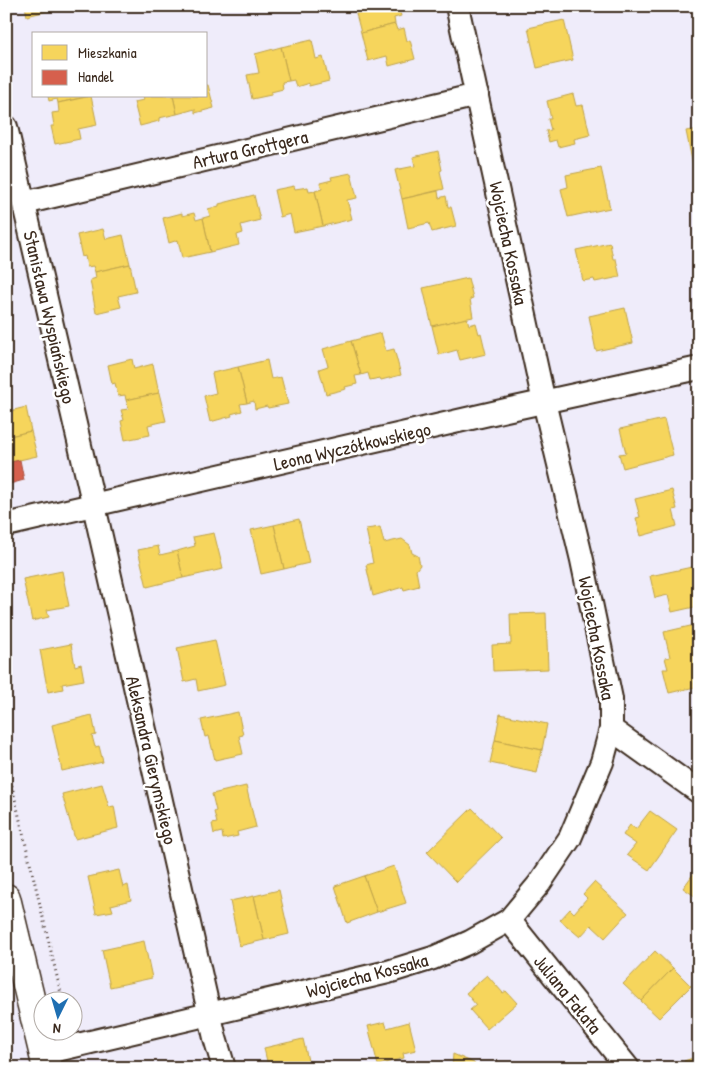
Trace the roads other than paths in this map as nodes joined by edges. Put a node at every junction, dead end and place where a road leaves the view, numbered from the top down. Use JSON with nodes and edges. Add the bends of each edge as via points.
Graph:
{"nodes":[{"id":1,"x":456,"y":6,"type":"edge"},
{"id":2,"x":477,"y":95,"type":"junction"},
{"id":3,"x":6,"y":127,"type":"edge"},
{"id":4,"x":24,"y":203,"type":"junction"},
{"id":5,"x":699,"y":368,"type":"edge"},
{"id":6,"x":544,"y":402,"type":"junction"},
{"id":7,"x":94,"y":506,"type":"junction"},
{"id":8,"x":6,"y":524,"type":"edge"},
{"id":9,"x":611,"y":729,"type":"junction"},
{"id":10,"x":699,"y":792,"type":"edge"},
{"id":11,"x":6,"y":898,"type":"edge"},
{"id":12,"x":509,"y":920,"type":"junction"},
{"id":13,"x":210,"y":1014,"type":"junction"},
{"id":14,"x":45,"y":1060,"type":"edge"},
{"id":15,"x":224,"y":1068,"type":"edge"},
{"id":16,"x":628,"y":1068,"type":"edge"}],
"edges":[{"from":1,"to":2,"type":"street","name":"Wojciecha Kossaka"},
{"from":2,"to":4,"type":"street","name":"Artura Grottgera"},
{"from":2,"to":6,"type":"street","name":"Wojciecha Kossaka"},
{"from":3,"to":4,"type":"street","name":"Stanisława Wyspiańskiego"},
{"from":4,"to":7,"type":"street","name":"Stanisława Wyspiańskiego"},
{"from":5,"to":6,"type":"street","name":"Leona Wyczółkowskiego"},
{"from":6,"to":7,"type":"street","name":"Leona Wyczółkowskiego"},
{"from":6,"to":9,"type":"street","name":"Wojciecha Kossaka","via":[[611,699]]},
{"from":7,"to":8,"type":"street","name":"Leona Wyczółkowskiego"},
{"from":7,"to":13,"type":"street","name":"Aleksandra Gierymskiego"},
{"from":9,"to":10,"type":"street"},
{"from":9,"to":12,"type":"street","name":"Wojciecha Kossaka","via":[[602,762],[570,838],[539,884]]},
{"from":11,"to":14,"type":"street"},
{"from":12,"to":13,"type":"street","name":"Wojciecha Kossaka","via":[[433,958],[388,972]]},
{"from":12,"to":16,"type":"street","name":"Juliana Fałata"},
{"from":13,"to":14,"type":"street","name":"Wojciecha Kossaka"},
{"from":13,"to":15,"type":"street","name":"Aleksandra Gierymskiego"}]}
